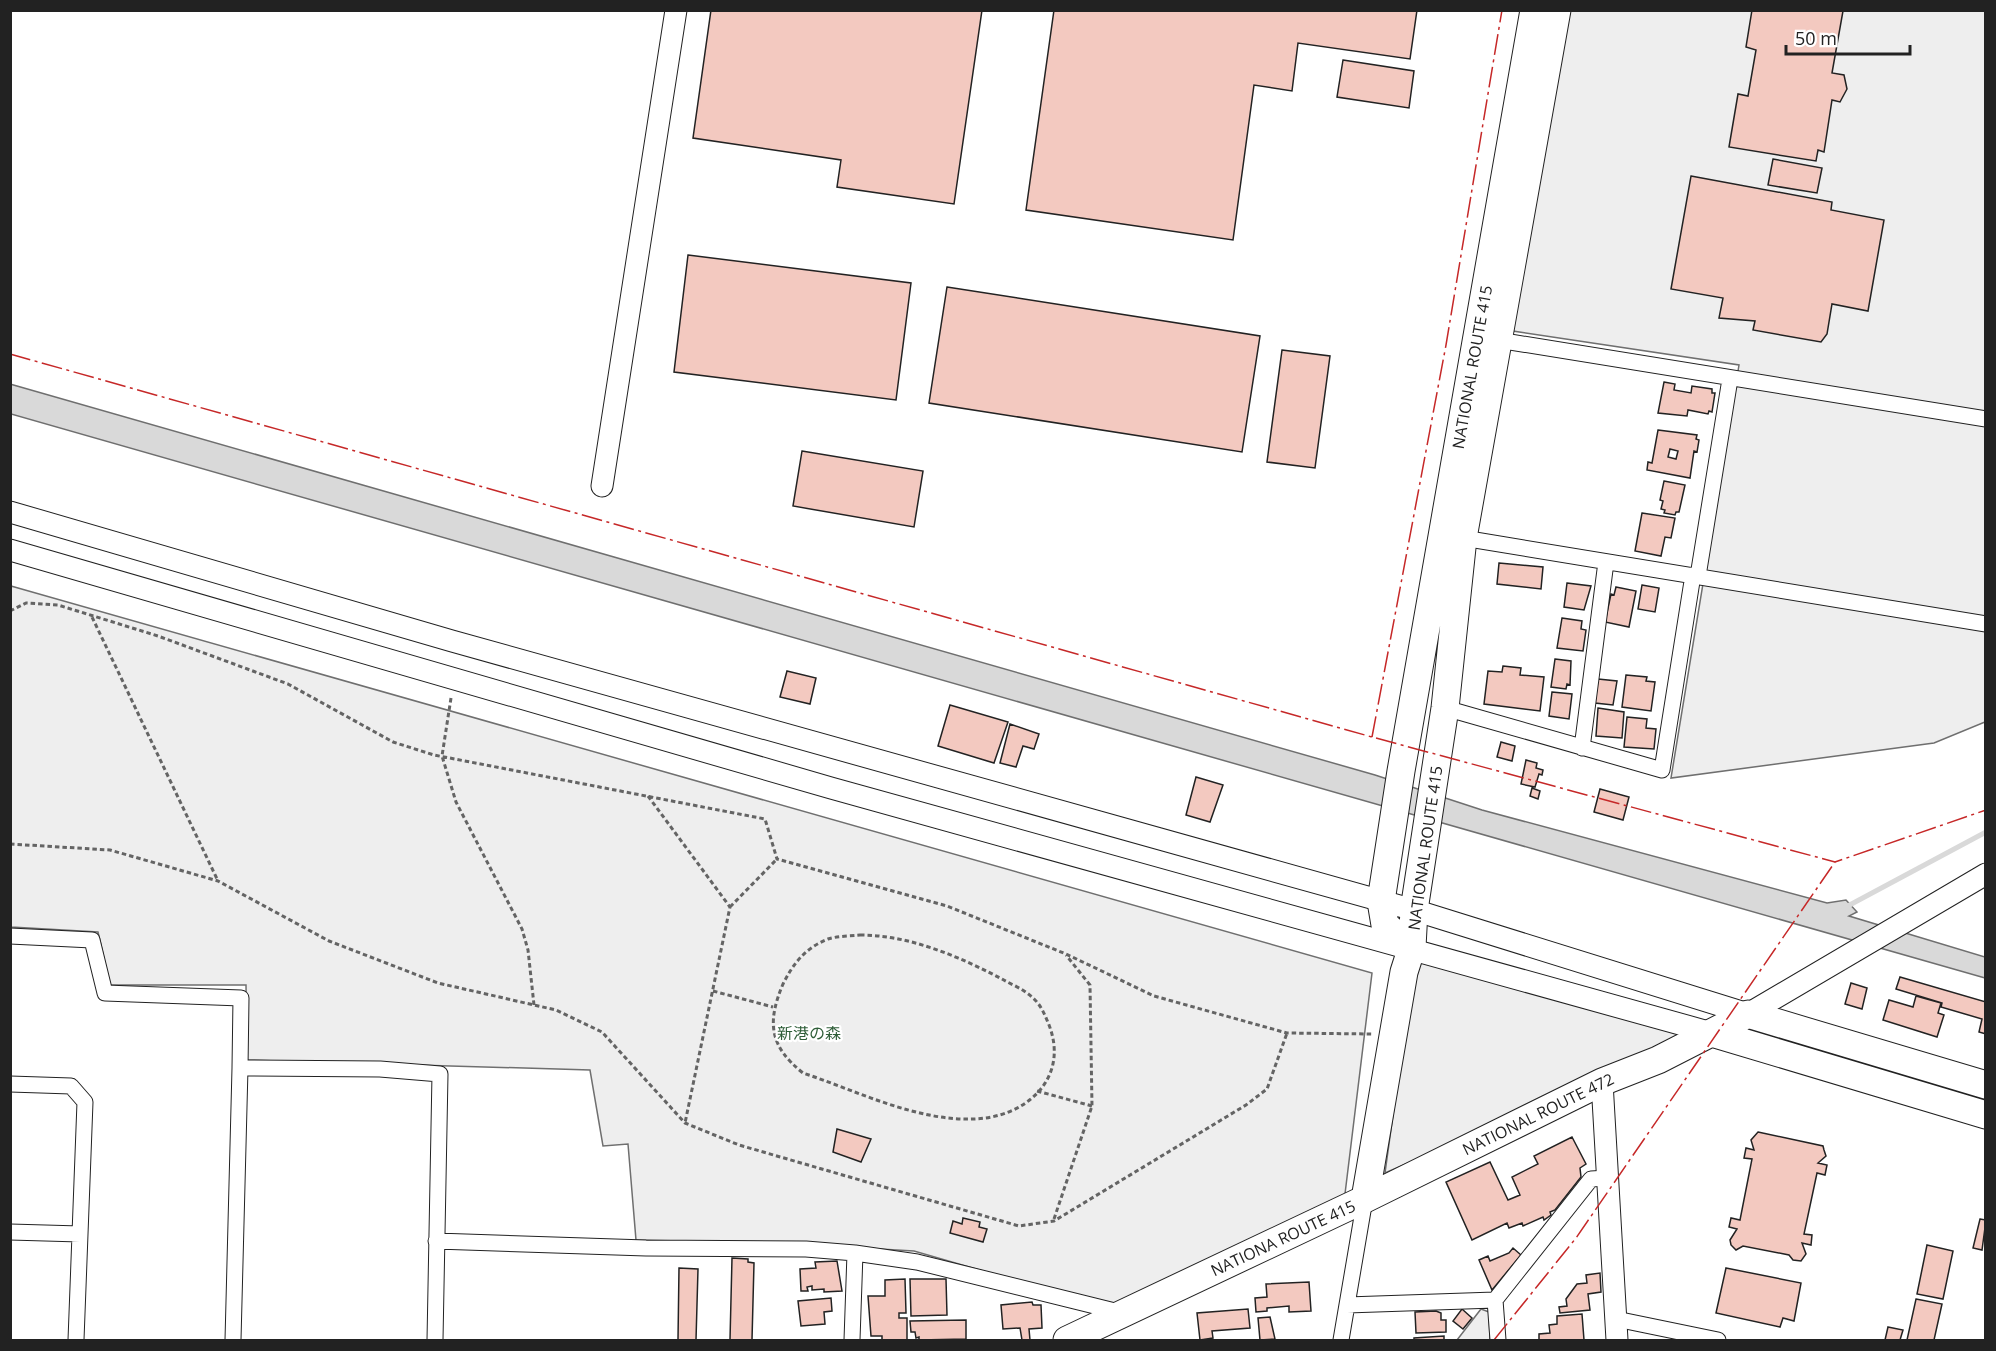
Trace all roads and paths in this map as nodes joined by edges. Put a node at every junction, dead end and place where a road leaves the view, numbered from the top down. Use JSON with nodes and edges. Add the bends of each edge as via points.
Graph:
{"nodes":[{"id":1,"x":676,"y":10,"type":"edge"},
{"id":2,"x":1534,"y":10,"type":"edge"},
{"id":3,"x":1557,"y":10,"type":"edge"},
{"id":4,"x":1498,"y":340,"type":"junction"},
{"id":5,"x":1730,"y":379,"type":"junction"},
{"id":6,"x":1986,"y":419,"type":"edge"},
{"id":7,"x":602,"y":486,"type":"dead end"},
{"id":8,"x":10,"y":512,"type":"edge"},
{"id":9,"x":1463,"y":538,"type":"junction"},
{"id":10,"x":10,"y":550,"type":"edge"},
{"id":11,"x":1606,"y":562,"type":"junction"},
{"id":12,"x":1695,"y":575,"type":"junction"},
{"id":13,"x":10,"y":611,"type":"edge"},
{"id":14,"x":92,"y":616,"type":"junction"},
{"id":15,"x":1986,"y":624,"type":"edge"},
{"id":16,"x":451,"y":698,"type":"dead end"},
{"id":17,"x":1445,"y":708,"type":"junction"},
{"id":18,"x":1582,"y":748,"type":"junction"},
{"id":19,"x":442,"y":756,"type":"junction"},
{"id":20,"x":648,"y":796,"type":"junction"},
{"id":21,"x":10,"y":844,"type":"edge"},
{"id":22,"x":777,"y":859,"type":"junction"},
{"id":23,"x":1986,"y":874,"type":"edge"},
{"id":24,"x":218,"y":881,"type":"junction"},
{"id":25,"x":1381,"y":901,"type":"junction"},
{"id":26,"x":730,"y":907,"type":"junction"},
{"id":27,"x":1414,"y":910,"type":"junction"},
{"id":28,"x":10,"y":936,"type":"edge"},
{"id":29,"x":1412,"y":948,"type":"junction"},
{"id":30,"x":1066,"y":954,"type":"junction"},
{"id":31,"x":713,"y":991,"type":"junction"},
{"id":32,"x":534,"y":1005,"type":"junction"},
{"id":33,"x":773,"y":1007,"type":"junction"},
{"id":34,"x":1749,"y":1014,"type":"junction"},
{"id":35,"x":1287,"y":1033,"type":"junction"},
{"id":36,"x":1712,"y":1033,"type":"junction"},
{"id":37,"x":1375,"y":1034,"type":"dead end"},
{"id":38,"x":240,"y":1068,"type":"junction"},
{"id":39,"x":1602,"y":1082,"type":"junction"},
{"id":40,"x":10,"y":1084,"type":"edge"},
{"id":41,"x":1986,"y":1085,"type":"edge"},
{"id":42,"x":1037,"y":1091,"type":"junction"},
{"id":43,"x":1092,"y":1106,"type":"junction"},
{"id":44,"x":1986,"y":1115,"type":"edge"},
{"id":45,"x":686,"y":1123,"type":"junction"},
{"id":46,"x":1608,"y":1178,"type":"junction"},
{"id":47,"x":1365,"y":1199,"type":"junction"},
{"id":48,"x":1054,"y":1221,"type":"junction"},
{"id":49,"x":10,"y":1232,"type":"edge"},
{"id":50,"x":80,"y":1234,"type":"junction"},
{"id":51,"x":436,"y":1241,"type":"junction"},
{"id":52,"x":855,"y":1253,"type":"junction"},
{"id":53,"x":1495,"y":1300,"type":"junction"},
{"id":54,"x":1347,"y":1305,"type":"junction"},
{"id":55,"x":1123,"y":1313,"type":"junction"},
{"id":56,"x":1617,"y":1319,"type":"junction"},
{"id":57,"x":76,"y":1341,"type":"edge"},
{"id":58,"x":233,"y":1341,"type":"edge"},
{"id":59,"x":435,"y":1341,"type":"edge"},
{"id":60,"x":852,"y":1341,"type":"edge"},
{"id":61,"x":1067,"y":1341,"type":"edge"},
{"id":62,"x":1341,"y":1341,"type":"edge"},
{"id":63,"x":1498,"y":1341,"type":"edge"},
{"id":64,"x":1617,"y":1341,"type":"edge"},
{"id":65,"x":1718,"y":1341,"type":"edge"}],
"edges":[{"from":1,"to":7,"type":"street"},
{"from":2,"to":25,"type":"highway","name":"NATIONAL ROUTE 415"},
{"from":3,"to":4,"type":"highway","name":"NATIONAL ROUTE 415"},
{"from":4,"to":5,"type":"street"},
{"from":4,"to":9,"type":"highway","name":"NATIONAL ROUTE 415"},
{"from":5,"to":6,"type":"street"},
{"from":5,"to":12,"type":"street"},
{"from":8,"to":25,"type":"street"},
{"from":9,"to":11,"type":"street"},
{"from":9,"to":17,"type":"highway","name":"NATIONAL ROUTE 415"},
{"from":10,"to":29,"type":"street","via":[[831,788]]},
{"from":11,"to":12,"type":"street"},
{"from":11,"to":18,"type":"street"},
{"from":12,"to":15,"type":"street"},
{"from":12,"to":18,"type":"street","via":[[1662,770]]},
{"from":13,"to":14,"type":"path","via":[[26,603],[58,605]]},
{"from":14,"to":19,"type":"path","via":[[288,684],[393,742]]},
{"from":14,"to":24,"type":"path"},
{"from":16,"to":19,"type":"path"},
{"from":17,"to":18,"type":"street"},
{"from":17,"to":27,"type":"highway","name":"NATIONAL ROUTE 415"},
{"from":19,"to":20,"type":"path"},
{"from":19,"to":32,"type":"path","via":[[456,802],[522,929]]},
{"from":20,"to":22,"type":"path","via":[[765,819]]},
{"from":20,"to":26,"type":"path"},
{"from":21,"to":24,"type":"path","via":[[110,850]]},
{"from":22,"to":26,"type":"path"},
{"from":22,"to":30,"type":"path","via":[[947,906]]},
{"from":23,"to":34,"type":"street"},
{"from":24,"to":32,"type":"path","via":[[329,940],[438,983]]},
{"from":25,"to":27,"type":"street"},
{"from":25,"to":29,"type":"highway","name":"NATIONAL ROUTE 415","via":[[1385,926]]},
{"from":26,"to":31,"type":"path"},
{"from":27,"to":29,"type":"highway","name":"NATIONAL ROUTE 415"},
{"from":27,"to":34,"type":"street"},
{"from":28,"to":38,"type":"street","via":[[93,940],[105,993],[241,998]]},
{"from":29,"to":36,"type":"street"},
{"from":29,"to":47,"type":"highway","name":"NATIONA ROUTE 415","via":[[1396,1015]]},
{"from":30,"to":35,"type":"path","via":[[1154,996]]},
{"from":30,"to":43,"type":"path","via":[[1090,986]]},
{"from":31,"to":33,"type":"path"},
{"from":31,"to":45,"type":"path"},
{"from":32,"to":45,"type":"path","via":[[556,1010],[602,1032]]},
{"from":33,"to":42,"type":"path","via":[[775,1033],[782,1053],[803,1073],[926,1115],[973,1119],[999,1115],[1021,1108]]},
{"from":33,"to":42,"type":"path","via":[[792,965],[828,939],[881,935],[944,952],[1025,992],[1044,1012],[1052,1034],[1053,1071]]},
{"from":34,"to":36,"type":"highway","name":"NATIONAL ROUTE 472"},
{"from":34,"to":41,"type":"highway"},
{"from":35,"to":37,"type":"path"},
{"from":35,"to":48,"type":"path","via":[[1267,1089]]},
{"from":36,"to":39,"type":"highway","name":"NATIONAL ROUTE 472"},
{"from":36,"to":44,"type":"highway"},
{"from":38,"to":51,"type":"street","via":[[380,1069],[440,1074]]},
{"from":38,"to":58,"type":"street"},
{"from":39,"to":46,"type":"street"},
{"from":39,"to":47,"type":"highway","name":"NATIONAL ROUTE 472"},
{"from":40,"to":50,"type":"street","via":[[72,1086],[85,1102]]},
{"from":42,"to":43,"type":"path"},
{"from":43,"to":48,"type":"path"},
{"from":45,"to":48,"type":"path","via":[[739,1145],[1019,1226]]},
{"from":46,"to":53,"type":"street","via":[[1591,1179]]},
{"from":46,"to":56,"type":"street"},
{"from":47,"to":54,"type":"street"},
{"from":47,"to":55,"type":"highway","name":"NATIONA ROUTE 415"},
{"from":49,"to":50,"type":"street"},
{"from":50,"to":57,"type":"street"},
{"from":51,"to":52,"type":"street"},
{"from":51,"to":59,"type":"street"},
{"from":52,"to":55,"type":"street","via":[[917,1262]]},
{"from":52,"to":60,"type":"street"},
{"from":53,"to":54,"type":"street"},
{"from":53,"to":63,"type":"street"},
{"from":54,"to":62,"type":"street"},
{"from":55,"to":61,"type":"highway","name":"NATIONA ROUTE 415"},
{"from":56,"to":64,"type":"street"},
{"from":56,"to":65,"type":"street"}]}
